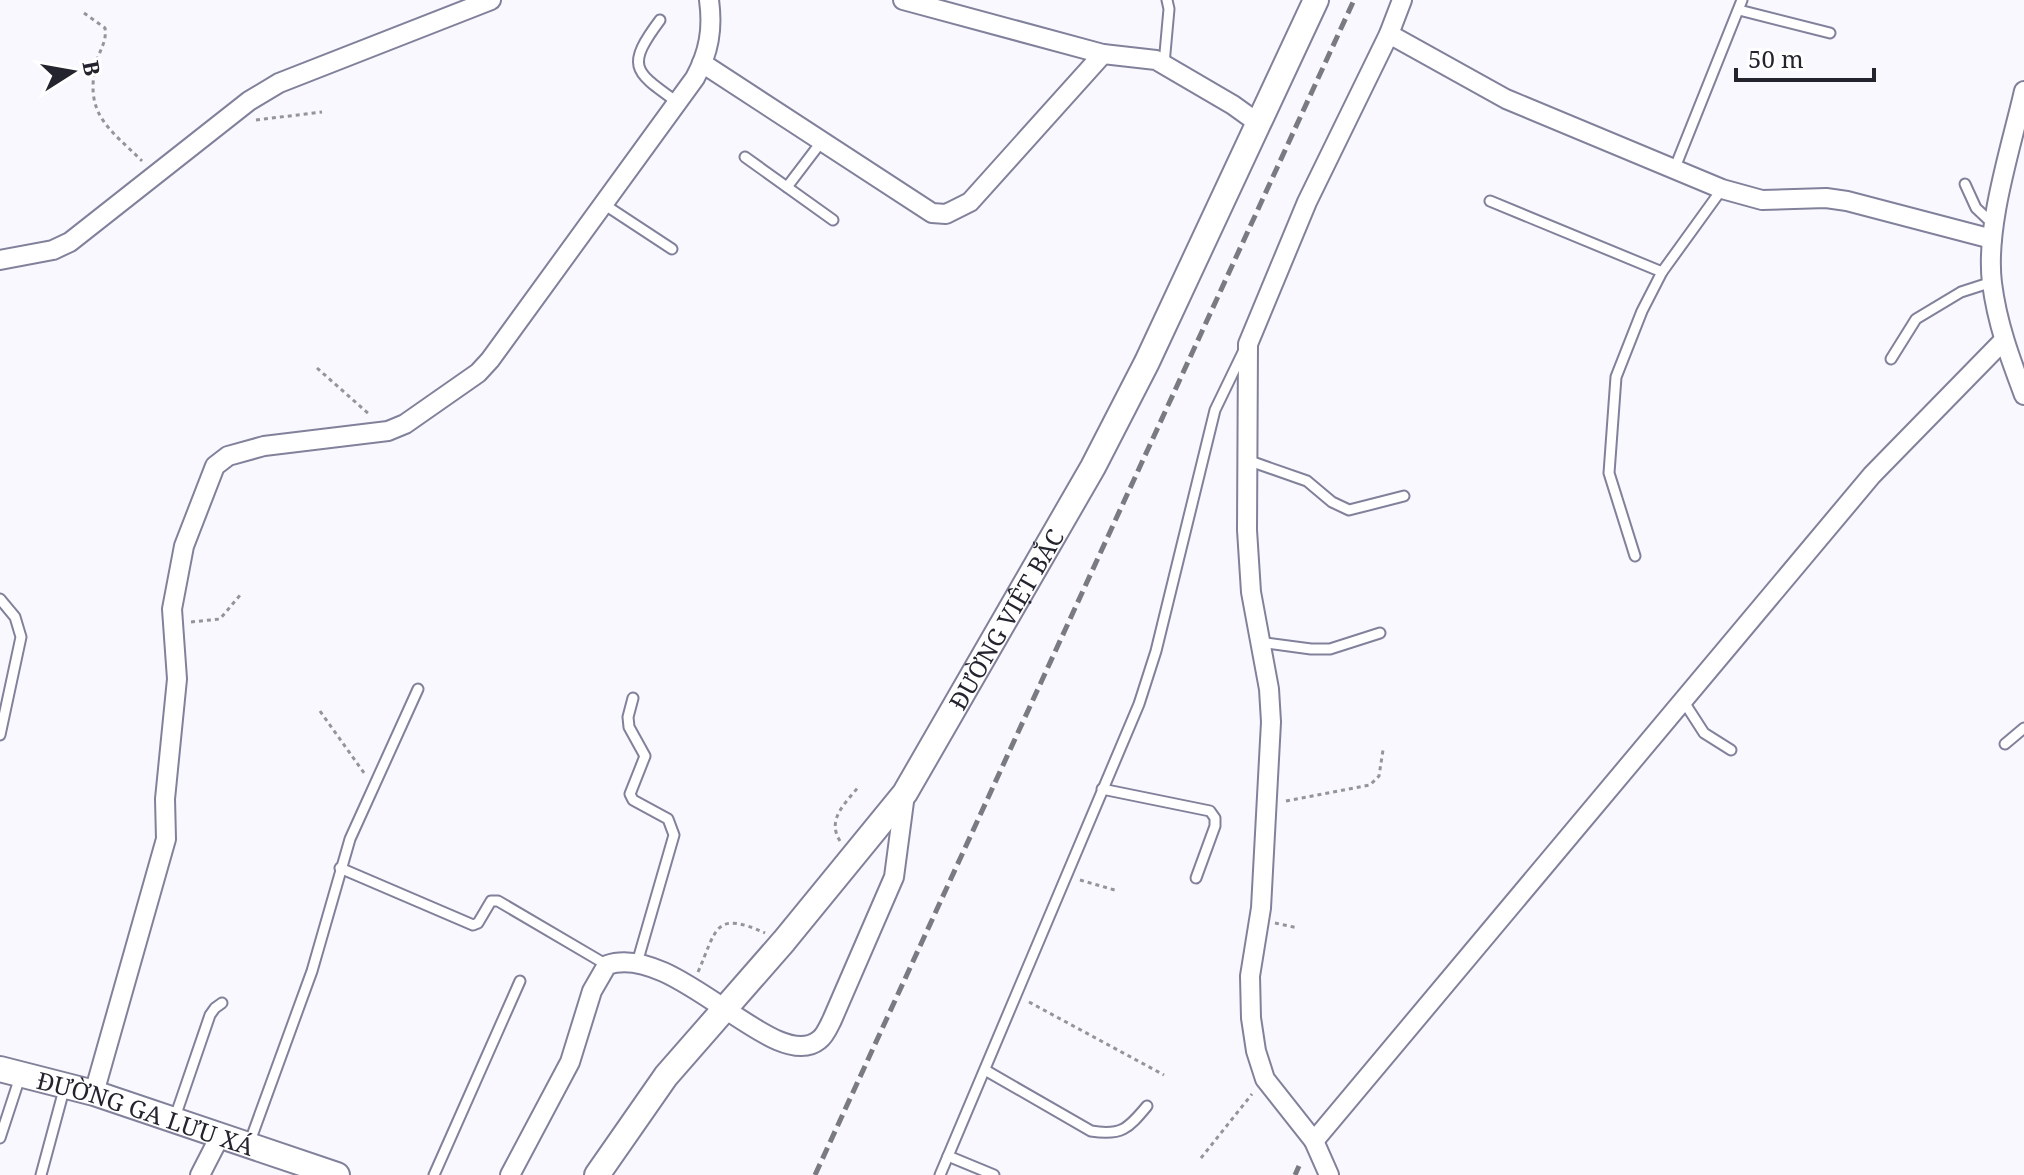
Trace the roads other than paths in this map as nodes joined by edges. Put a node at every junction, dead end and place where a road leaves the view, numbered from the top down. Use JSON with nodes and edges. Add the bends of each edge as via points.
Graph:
{"nodes":[{"id":1,"x":491,"y":0,"type":"edge"},
{"id":2,"x":709,"y":0,"type":"edge"},
{"id":3,"x":903,"y":0,"type":"edge"},
{"id":4,"x":1167,"y":0,"type":"edge"},
{"id":5,"x":1316,"y":0,"type":"edge"},
{"id":6,"x":1402,"y":0,"type":"edge"},
{"id":7,"x":1740,"y":5,"type":"edge"},
{"id":8,"x":660,"y":20,"type":"dead end"},
{"id":9,"x":1830,"y":33,"type":"dead end"},
{"id":10,"x":1389,"y":34,"type":"junction"},
{"id":11,"x":1103,"y":54,"type":"junction"},
{"id":12,"x":702,"y":63,"type":"junction"},
{"id":13,"x":1164,"y":64,"type":"junction"},
{"id":14,"x":2024,"y":91,"type":"edge"},
{"id":15,"x":677,"y":102,"type":"junction"},
{"id":16,"x":1258,"y":123,"type":"junction"},
{"id":17,"x":822,"y":141,"type":"junction"},
{"id":18,"x":745,"y":157,"type":"dead end"},
{"id":19,"x":1674,"y":170,"type":"junction"},
{"id":20,"x":1965,"y":184,"type":"dead end"},
{"id":21,"x":787,"y":187,"type":"junction"},
{"id":22,"x":1722,"y":189,"type":"junction"},
{"id":23,"x":1490,"y":201,"type":"dead end"},
{"id":24,"x":602,"y":203,"type":"junction"},
{"id":25,"x":833,"y":220,"type":"dead end"},
{"id":26,"x":1993,"y":232,"type":"junction"},
{"id":27,"x":672,"y":249,"type":"dead end"},
{"id":28,"x":0,"y":260,"type":"edge"},
{"id":29,"x":1662,"y":272,"type":"junction"},
{"id":30,"x":1992,"y":282,"type":"junction"},
{"id":31,"x":2003,"y":341,"type":"junction"},
{"id":32,"x":1248,"y":344,"type":"junction"},
{"id":33,"x":1891,"y":359,"type":"dead end"},
{"id":34,"x":2024,"y":395,"type":"edge"},
{"id":35,"x":1247,"y":460,"type":"junction"},
{"id":36,"x":1404,"y":496,"type":"dead end"},
{"id":37,"x":1635,"y":556,"type":"dead end"},
{"id":38,"x":0,"y":599,"type":"edge"},
{"id":39,"x":1380,"y":633,"type":"dead end"},
{"id":40,"x":1259,"y":642,"type":"junction"},
{"id":41,"x":418,"y":689,"type":"dead end"},
{"id":42,"x":633,"y":698,"type":"dead end"},
{"id":43,"x":1684,"y":702,"type":"junction"},
{"id":44,"x":2024,"y":728,"type":"edge"},
{"id":45,"x":0,"y":735,"type":"edge"},
{"id":46,"x":2005,"y":744,"type":"dead end"},
{"id":47,"x":1731,"y":750,"type":"dead end"},
{"id":48,"x":1102,"y":789,"type":"junction"},
{"id":49,"x":905,"y":793,"type":"junction"},
{"id":50,"x":340,"y":868,"type":"junction"},
{"id":51,"x":1196,"y":878,"type":"dead end"},
{"id":52,"x":637,"y":963,"type":"junction"},
{"id":53,"x":607,"y":965,"type":"junction"},
{"id":54,"x":520,"y":981,"type":"dead end"},
{"id":55,"x":222,"y":1003,"type":"dead end"},
{"id":56,"x":724,"y":1008,"type":"junction"},
{"id":57,"x":985,"y":1070,"type":"junction"},
{"id":58,"x":11,"y":1071,"type":"edge"},
{"id":59,"x":65,"y":1086,"type":"junction"},
{"id":60,"x":94,"y":1093,"type":"junction"},
{"id":61,"x":1147,"y":1106,"type":"dead end"},
{"id":62,"x":174,"y":1120,"type":"junction"},
{"id":63,"x":220,"y":1136,"type":"junction"},
{"id":64,"x":0,"y":1138,"type":"edge"},
{"id":65,"x":1314,"y":1141,"type":"junction"},
{"id":66,"x":249,"y":1144,"type":"junction"},
{"id":67,"x":948,"y":1156,"type":"junction"},
{"id":68,"x":41,"y":1175,"type":"edge"},
{"id":69,"x":200,"y":1175,"type":"edge"},
{"id":70,"x":337,"y":1175,"type":"edge"},
{"id":71,"x":434,"y":1175,"type":"edge"},
{"id":72,"x":510,"y":1175,"type":"edge"},
{"id":73,"x":597,"y":1175,"type":"edge"},
{"id":74,"x":940,"y":1175,"type":"edge"},
{"id":75,"x":994,"y":1175,"type":"edge"},
{"id":76,"x":1329,"y":1175,"type":"edge"}],
"edges":[{"from":1,"to":28,"type":"street","via":[[279,83],[70,242]]},
{"from":2,"to":12,"type":"street","via":[[709,41]]},
{"from":3,"to":11,"type":"street"},
{"from":4,"to":13,"type":"lane"},
{"from":5,"to":16,"type":"main road","name":"ĐƯỜNG VIỆT BẮC"},
{"from":6,"to":10,"type":"street"},
{"from":7,"to":9,"type":"lane"},
{"from":7,"to":19,"type":"lane"},
{"from":8,"to":15,"type":"lane","via":[[643,43],[638,67],[642,76]]},
{"from":10,"to":19,"type":"street","via":[[1506,99]]},
{"from":10,"to":32,"type":"street","via":[[1307,202]]},
{"from":11,"to":13,"type":"street"},
{"from":11,"to":17,"type":"street","via":[[970,202],[946,214],[932,213]]},
{"from":12,"to":15,"type":"street"},
{"from":12,"to":17,"type":"street"},
{"from":13,"to":16,"type":"street"},
{"from":14,"to":26,"type":"street"},
{"from":15,"to":24,"type":"street"},
{"from":16,"to":49,"type":"main road","name":"ĐƯỜNG VIỆT BẮC","via":[[1093,467]]},
{"from":17,"to":21,"type":"lane"},
{"from":18,"to":21,"type":"lane"},
{"from":19,"to":22,"type":"street"},
{"from":20,"to":26,"type":"lane"},
{"from":21,"to":25,"type":"lane"},
{"from":22,"to":26,"type":"street","via":[[1762,200],[1847,201]]},
{"from":22,"to":29,"type":"lane"},
{"from":23,"to":29,"type":"lane"},
{"from":24,"to":27,"type":"lane"},
{"from":24,"to":60,"type":"street","via":[[478,373],[405,424],[388,431],[264,446],[228,456],[215,466],[184,546],[171,621],[177,679],[166,839]]},
{"from":26,"to":30,"type":"street"},
{"from":29,"to":37,"type":"lane","via":[[1616,377],[1609,473]]},
{"from":30,"to":31,"type":"street"},
{"from":30,"to":33,"type":"lane","via":[[1961,292],[1916,319]]},
{"from":31,"to":34,"type":"street"},
{"from":31,"to":43,"type":"street","via":[[1872,475]]},
{"from":32,"to":35,"type":"street"},
{"from":32,"to":48,"type":"lane","via":[[1215,410],[1156,651]]},
{"from":35,"to":36,"type":"lane","via":[[1307,481],[1349,510]]},
{"from":35,"to":40,"type":"street","via":[[1251,592]]},
{"from":38,"to":45,"type":"lane","via":[[15,617],[21,637]]},
{"from":39,"to":40,"type":"lane","via":[[1330,649]]},
{"from":40,"to":65,"type":"street","via":[[1271,722],[1259,929],[1250,976],[1254,1040],[1265,1079]]},
{"from":41,"to":50,"type":"lane"},
{"from":42,"to":52,"type":"lane","via":[[629,727],[645,756],[630,794],[668,819],[674,835]]},
{"from":43,"to":47,"type":"lane","via":[[1704,733]]},
{"from":43,"to":65,"type":"street"},
{"from":44,"to":46,"type":"lane"},
{"from":48,"to":51,"type":"lane","via":[[1210,811],[1215,826]]},
{"from":48,"to":57,"type":"lane"},
{"from":49,"to":56,"type":"main road","name":"ĐƯỜNG VIỆT BẮC"},
{"from":49,"to":56,"type":"street","via":[[894,877],[821,1039],[811,1045],[785,1045]]},
{"from":50,"to":53,"type":"lane","via":[[473,925],[491,901],[498,901]]},
{"from":50,"to":66,"type":"lane","via":[[312,971]]},
{"from":52,"to":53,"type":"street"},
{"from":52,"to":56,"type":"street","via":[[670,974]]},
{"from":53,"to":72,"type":"street","via":[[592,991],[570,1062]]},
{"from":54,"to":71,"type":"lane"},
{"from":55,"to":62,"type":"lane","via":[[210,1015]]},
{"from":56,"to":73,"type":"main road","name":"ĐƯỜNG VIỆT BẮC","via":[[666,1076]]},
{"from":57,"to":61,"type":"lane","via":[[1091,1131],[1122,1131]]},
{"from":57,"to":67,"type":"lane"},
{"from":58,"to":59,"type":"main road","name":"ĐƯỜNG GA LƯU XÁ"},
{"from":58,"to":64,"type":"lane"},
{"from":59,"to":60,"type":"main road","name":"ĐƯỜNG GA LƯU XÁ"},
{"from":59,"to":68,"type":"lane"},
{"from":60,"to":62,"type":"main road","name":"ĐƯỜNG GA LƯU XÁ"},
{"from":62,"to":63,"type":"main road","name":"ĐƯỜNG GA LƯU XÁ"},
{"from":63,"to":66,"type":"main road","name":"ĐƯỜNG GA LƯU XÁ"},
{"from":63,"to":69,"type":"street"},
{"from":65,"to":76,"type":"street"},
{"from":66,"to":70,"type":"main road","name":"ĐƯỜNG GA LƯU XÁ"},
{"from":67,"to":74,"type":"lane"},
{"from":67,"to":75,"type":"lane"}]}
